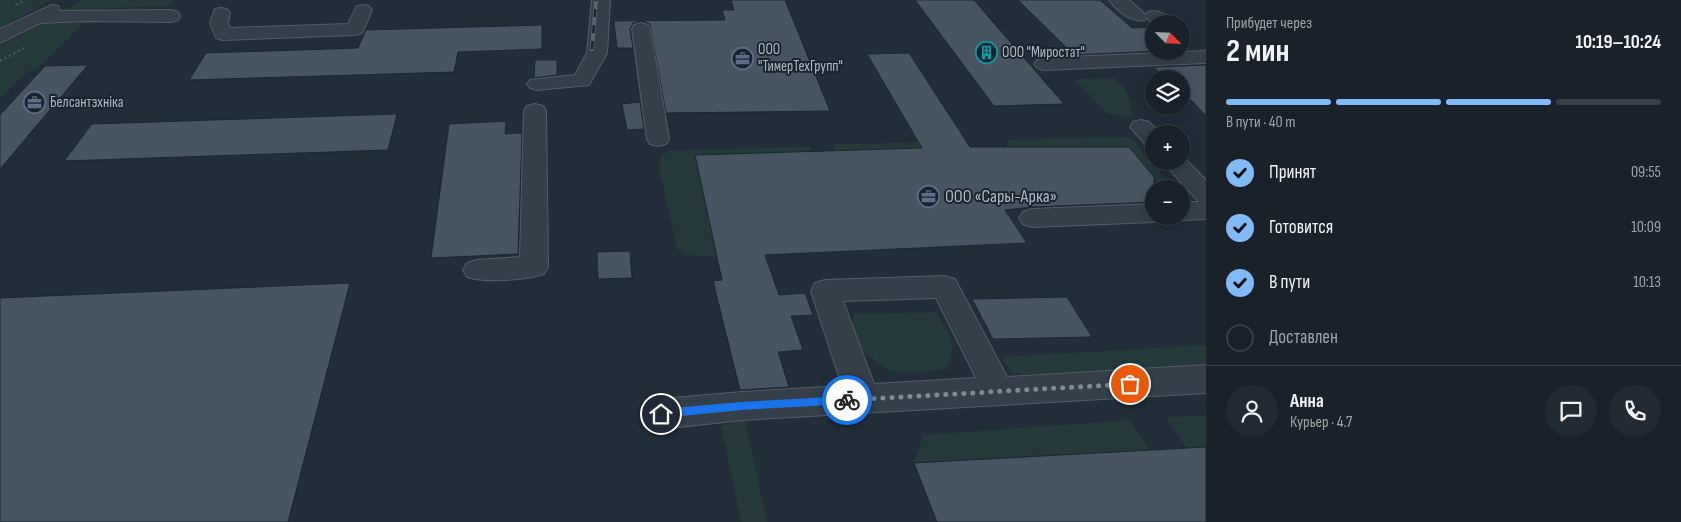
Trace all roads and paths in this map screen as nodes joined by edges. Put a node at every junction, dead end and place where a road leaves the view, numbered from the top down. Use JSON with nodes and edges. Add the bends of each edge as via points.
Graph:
{"nodes":[{"id":1,"x":70,"y":0,"type":"edge"},
{"id":2,"x":600,"y":0,"type":"edge"},
{"id":3,"x":1118,"y":0,"type":"edge"},
{"id":4,"x":363,"y":10,"type":"dead end"},
{"id":5,"x":221,"y":13,"type":"dead end"},
{"id":6,"x":1145,"y":15,"type":"edge"},
{"id":7,"x":171,"y":16,"type":"dead end"},
{"id":8,"x":37,"y":18,"type":"junction"},
{"id":9,"x":641,"y":29,"type":"dead end"},
{"id":10,"x":0,"y":36,"type":"edge"},
{"id":11,"x":1190,"y":45,"type":"edge"},
{"id":12,"x":1205,"y":57,"type":"edge"},
{"id":13,"x":1044,"y":64,"type":"dead end"},
{"id":14,"x":537,"y":84,"type":"dead end"},
{"id":15,"x":536,"y":111,"type":"dead end"},
{"id":16,"x":658,"y":139,"type":"dead end"},
{"id":17,"x":1182,"y":170,"type":"edge"},
{"id":18,"x":1206,"y":195,"type":"edge"},
{"id":19,"x":1206,"y":210,"type":"edge"},
{"id":20,"x":1190,"y":211,"type":"edge"},
{"id":21,"x":1145,"y":213,"type":"edge"},
{"id":22,"x":1032,"y":218,"type":"dead end"},
{"id":23,"x":477,"y":270,"type":"dead end"},
{"id":24,"x":1206,"y":379,"type":"edge"},
{"id":25,"x":998,"y":391,"type":"junction"},
{"id":26,"x":863,"y":399,"type":"junction"},
{"id":27,"x":661,"y":414,"type":"dead end"}],
"edges":[{"from":1,"to":8,"type":"street"},
{"from":2,"to":14,"type":"street","via":[[597,53],[582,80]]},
{"from":3,"to":6,"type":"street"},
{"from":4,"to":5,"type":"street","via":[[355,28],[224,34],[219,23]]},
{"from":7,"to":8,"type":"street"},
{"from":8,"to":10,"type":"street"},
{"from":9,"to":16,"type":"street"},
{"from":11,"to":12,"type":"street"},
{"from":12,"to":13,"type":"street"},
{"from":15,"to":23,"type":"street","via":[[534,267]]},
{"from":17,"to":18,"type":"street"},
{"from":19,"to":20,"type":"street"},
{"from":21,"to":22,"type":"street"},
{"from":24,"to":25,"type":"street"},
{"from":25,"to":26,"type":"street"},
{"from":25,"to":26,"type":"street","via":[[945,286],[825,291]]},
{"from":26,"to":27,"type":"street"}]}
